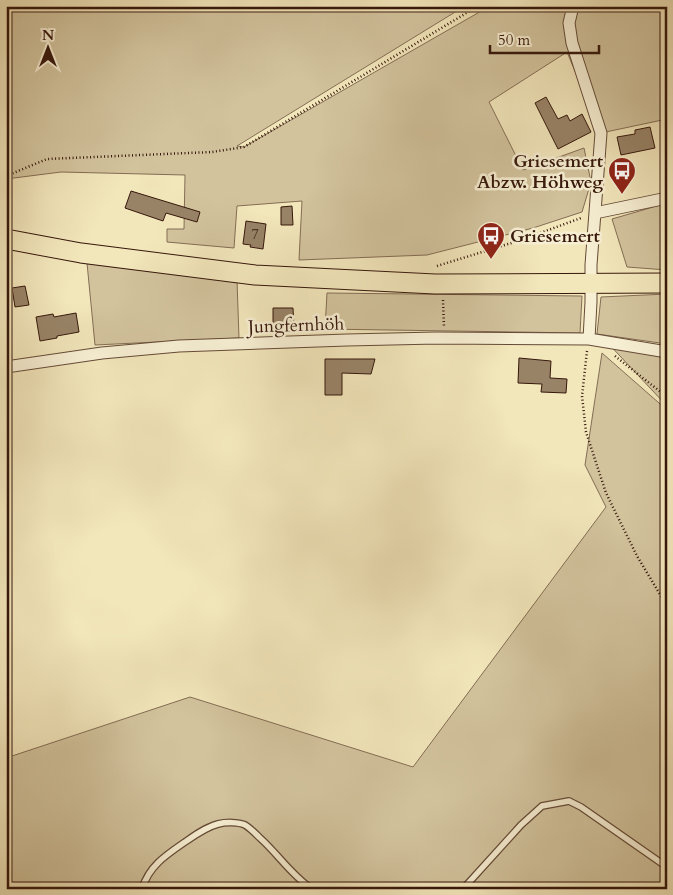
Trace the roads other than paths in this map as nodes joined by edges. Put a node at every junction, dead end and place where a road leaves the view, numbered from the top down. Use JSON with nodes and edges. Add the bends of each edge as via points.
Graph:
{"nodes":[{"id":1,"x":573,"y":6,"type":"edge"},
{"id":2,"x":667,"y":198,"type":"edge"},
{"id":3,"x":595,"y":213,"type":"junction"},
{"id":4,"x":6,"y":239,"type":"edge"},
{"id":5,"x":667,"y":283,"type":"edge"},
{"id":6,"x":591,"y":284,"type":"junction"},
{"id":7,"x":589,"y":339,"type":"junction"},
{"id":8,"x":667,"y":352,"type":"edge"},
{"id":9,"x":6,"y":367,"type":"edge"},
{"id":10,"x":667,"y":867,"type":"edge"},
{"id":11,"x":142,"y":889,"type":"edge"},
{"id":12,"x":312,"y":889,"type":"edge"},
{"id":13,"x":463,"y":889,"type":"edge"}],
"edges":[{"from":1,"to":3,"type":"street","via":[[569,23],[572,43],[601,133]]},
{"from":2,"to":3,"type":"street"},
{"from":3,"to":6,"type":"street"},
{"from":4,"to":6,"type":"main road","via":[[82,253],[255,275],[435,284]]},
{"from":5,"to":6,"type":"main road"},
{"from":6,"to":7,"type":"street"},
{"from":7,"to":8,"type":"street","name":"Jungfernhöh"},
{"from":7,"to":9,"type":"street","name":"Jungfernhöh","via":[[436,338],[179,346]]},
{"from":10,"to":13,"type":"lane","via":[[581,807],[569,801],[557,802],[542,806],[521,825]]},
{"from":11,"to":12,"type":"lane","via":[[145,879],[160,859],[204,829],[220,823],[232,823],[245,825]]}]}
